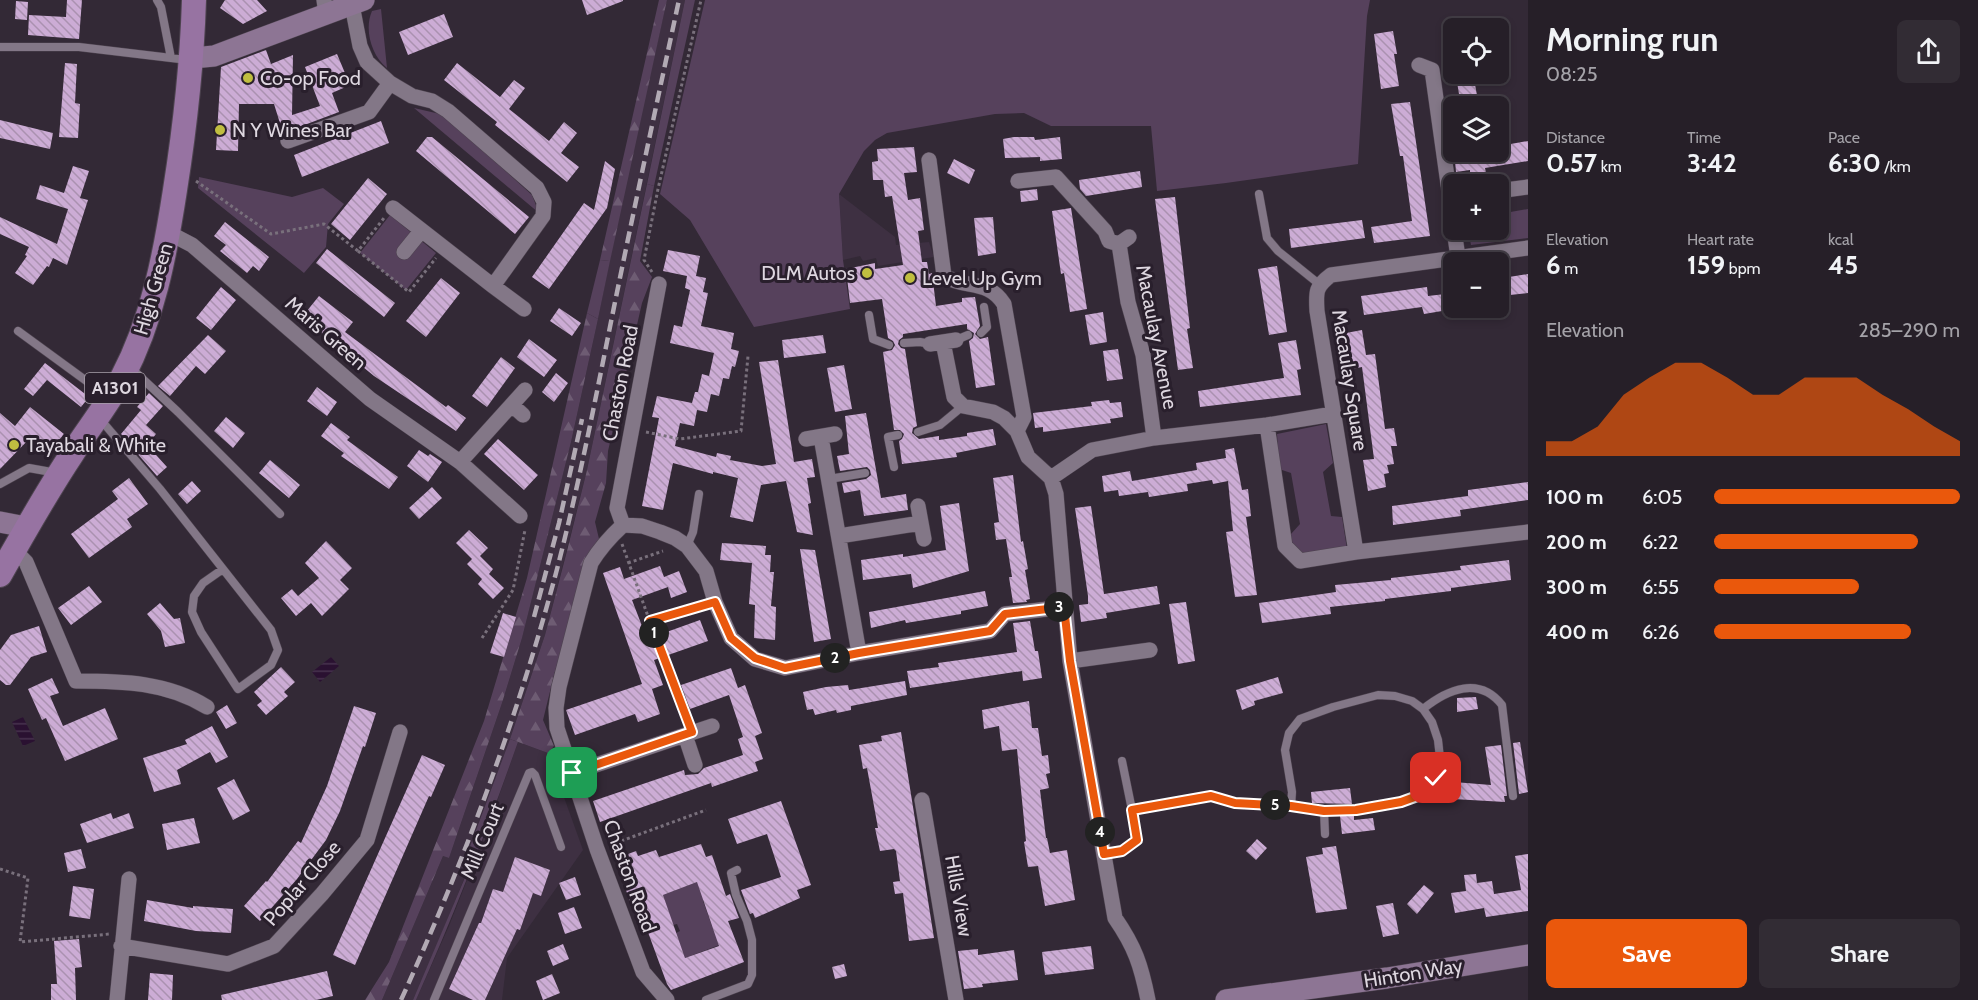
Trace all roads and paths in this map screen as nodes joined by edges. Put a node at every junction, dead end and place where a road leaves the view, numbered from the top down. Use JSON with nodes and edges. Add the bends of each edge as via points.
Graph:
{"nodes":[{"id":1,"x":157,"y":0,"type":"edge"},
{"id":2,"x":701,"y":0,"type":"edge"},
{"id":3,"x":358,"y":2,"type":"edge"},
{"id":4,"x":325,"y":8,"type":"edge"},
{"id":5,"x":194,"y":10,"type":"edge"},
{"id":6,"x":0,"y":47,"type":"edge"},
{"id":7,"x":185,"y":59,"type":"junction"},
{"id":8,"x":1419,"y":65,"type":"dead end"},
{"id":9,"x":390,"y":83,"type":"junction"},
{"id":10,"x":288,"y":141,"type":"dead end"},
{"id":11,"x":928,"y":160,"type":"dead end"},
{"id":12,"x":179,"y":168,"type":"junction"},
{"id":13,"x":1447,"y":174,"type":"edge"},
{"id":14,"x":1018,"y":180,"type":"dead end"},
{"id":15,"x":1528,"y":187,"type":"edge"},
{"id":16,"x":1509,"y":190,"type":"edge"},
{"id":17,"x":1259,"y":194,"type":"dead end"},
{"id":18,"x":393,"y":208,"type":"joint"},
{"id":19,"x":421,"y":231,"type":"junction"},
{"id":20,"x":169,"y":233,"type":"junction"},
{"id":21,"x":444,"y":248,"type":"junction"},
{"id":22,"x":1528,"y":248,"type":"edge"},
{"id":23,"x":358,"y":251,"type":"junction"},
{"id":24,"x":404,"y":252,"type":"dead end"},
{"id":25,"x":1497,"y":252,"type":"edge"},
{"id":26,"x":1443,"y":259,"type":"edge"},
{"id":27,"x":659,"y":284,"type":"joint"},
{"id":28,"x":1319,"y":284,"type":"junction"},
{"id":29,"x":493,"y":286,"type":"junction"},
{"id":30,"x":984,"y":307,"type":"dead end"},
{"id":31,"x":524,"y":309,"type":"dead end"},
{"id":32,"x":869,"y":315,"type":"dead end"},
{"id":33,"x":18,"y":331,"type":"dead end"},
{"id":34,"x":981,"y":333,"type":"dead end"},
{"id":35,"x":949,"y":340,"type":"joint"},
{"id":36,"x":904,"y":343,"type":"dead end"},
{"id":37,"x":889,"y":345,"type":"dead end"},
{"id":38,"x":748,"y":356,"type":"dead end"},
{"id":39,"x":128,"y":365,"type":"junction"},
{"id":40,"x":525,"y":390,"type":"dead end"},
{"id":41,"x":512,"y":405,"type":"junction"},
{"id":42,"x":103,"y":406,"type":"junction"},
{"id":43,"x":963,"y":406,"type":"junction"},
{"id":44,"x":1333,"y":414,"type":"junction"},
{"id":45,"x":524,"y":415,"type":"dead end"},
{"id":46,"x":1267,"y":424,"type":"junction"},
{"id":47,"x":632,"y":430,"type":"junction"},
{"id":48,"x":1017,"y":431,"type":"junction"},
{"id":49,"x":918,"y":432,"type":"dead end"},
{"id":50,"x":898,"y":435,"type":"dead end"},
{"id":51,"x":821,"y":437,"type":"dead end"},
{"id":52,"x":1154,"y":438,"type":"junction"},
{"id":53,"x":460,"y":462,"type":"junction"},
{"id":54,"x":894,"y":467,"type":"dead end"},
{"id":55,"x":59,"y":473,"type":"junction"},
{"id":56,"x":865,"y":473,"type":"dead end"},
{"id":57,"x":1051,"y":478,"type":"junction"},
{"id":58,"x":829,"y":479,"type":"junction"},
{"id":59,"x":0,"y":484,"type":"edge"},
{"id":60,"x":699,"y":494,"type":"dead end"},
{"id":61,"x":918,"y":506,"type":"dead end"},
{"id":62,"x":280,"y":513,"type":"dead end"},
{"id":63,"x":520,"y":516,"type":"joint"},
{"id":64,"x":0,"y":522,"type":"edge"},
{"id":65,"x":921,"y":523,"type":"junction"},
{"id":66,"x":26,"y":528,"type":"junction"},
{"id":67,"x":618,"y":529,"type":"junction"},
{"id":68,"x":1528,"y":532,"type":"edge"},
{"id":69,"x":839,"y":536,"type":"junction"},
{"id":70,"x":924,"y":539,"type":"dead end"},
{"id":71,"x":681,"y":542,"type":"junction"},
{"id":72,"x":14,"y":550,"type":"junction"},
{"id":73,"x":1356,"y":552,"type":"junction"},
{"id":74,"x":628,"y":563,"type":"junction"},
{"id":75,"x":223,"y":569,"type":"junction"},
{"id":76,"x":0,"y":575,"type":"edge"},
{"id":77,"x":715,"y":602,"type":"junction"},
{"id":78,"x":1064,"y":607,"type":"junction"},
{"id":79,"x":650,"y":621,"type":"junction"},
{"id":80,"x":482,"y":638,"type":"dead end"},
{"id":81,"x":1150,"y":650,"type":"dead end"},
{"id":82,"x":859,"y":653,"type":"junction"},
{"id":83,"x":1070,"y":661,"type":"junction"},
{"id":84,"x":207,"y":707,"type":"dead end"},
{"id":85,"x":1423,"y":709,"type":"junction"},
{"id":86,"x":712,"y":726,"type":"dead end"},
{"id":87,"x":400,"y":732,"type":"dead end"},
{"id":88,"x":689,"y":734,"type":"junction"},
{"id":89,"x":1122,"y":761,"type":"dead end"},
{"id":90,"x":695,"y":765,"type":"dead end"},
{"id":91,"x":572,"y":773,"type":"junction"},
{"id":92,"x":1513,"y":796,"type":"dead end"},
{"id":93,"x":922,"y":800,"type":"dead end"},
{"id":94,"x":1291,"y":806,"type":"junction"},
{"id":95,"x":706,"y":810,"type":"dead end"},
{"id":96,"x":1132,"y":810,"type":"junction"},
{"id":97,"x":1324,"y":811,"type":"junction"},
{"id":98,"x":1324,"y":834,"type":"dead end"},
{"id":99,"x":561,"y":847,"type":"dead end"},
{"id":100,"x":597,"y":849,"type":"junction"},
{"id":101,"x":1104,"y":854,"type":"junction"},
{"id":102,"x":0,"y":869,"type":"edge"},
{"id":103,"x":737,"y":870,"type":"dead end"},
{"id":104,"x":129,"y":879,"type":"dead end"},
{"id":105,"x":121,"y":946,"type":"junction"},
{"id":106,"x":1528,"y":955,"type":"edge"},
{"id":107,"x":117,"y":1000,"type":"edge"},
{"id":108,"x":434,"y":1000,"type":"edge"},
{"id":109,"x":667,"y":1000,"type":"edge"},
{"id":110,"x":706,"y":1000,"type":"edge"},
{"id":111,"x":956,"y":1000,"type":"edge"},
{"id":112,"x":1148,"y":1000,"type":"edge"},
{"id":113,"x":1226,"y":1000,"type":"edge"}],
"edges":[{"from":1,"to":7,"type":"lane"},
{"from":2,"to":27,"type":"path","via":[[644,260]]},
{"from":3,"to":4,"type":"street"},
{"from":3,"to":9,"type":"street","via":[[363,54]]},
{"from":4,"to":7,"type":"street","via":[[214,56]]},
{"from":5,"to":7,"type":"main road","name":"High Green","number":"A1301"},
{"from":6,"to":7,"type":"lane","via":[[79,47]]},
{"from":7,"to":12,"type":"main road","name":"High Green","number":"A1301"},
{"from":8,"to":13,"type":"street","via":[[1432,70]]},
{"from":9,"to":10,"type":"street","via":[[369,112]]},
{"from":9,"to":29,"type":"street","via":[[448,111],[537,188],[544,202],[543,216]]},
{"from":11,"to":48,"type":"street","via":[[944,276],[954,282],[986,287],[998,294],[1004,304],[1024,417]]},
{"from":12,"to":20,"type":"main road","name":"High Green","number":"A1301"},
{"from":12,"to":23,"type":"path","via":[[271,234],[324,224]]},
{"from":14,"to":52,"type":"street","name":"Macaulay Avenue","via":[[1056,177],[1105,231],[1109,241],[1124,240],[1128,302],[1143,355]]},
{"from":15,"to":16,"type":"street"},
{"from":17,"to":28,"type":"lane","via":[[1267,238]]},
{"from":18,"to":19,"type":"street"},
{"from":18,"to":23,"type":"path"},
{"from":19,"to":21,"type":"street"},
{"from":19,"to":24,"type":"street"},
{"from":20,"to":39,"type":"main road","name":"High Green","number":"A1301","via":[[157,289]]},
{"from":20,"to":53,"type":"street","name":"Maris Green","via":[[192,245],[370,399]]},
{"from":21,"to":23,"type":"path","via":[[409,292]]},
{"from":21,"to":29,"type":"street"},
{"from":22,"to":25,"type":"street","name":"Macaulay Square"},
{"from":26,"to":28,"type":"street","name":"Macaulay Square","via":[[1331,275]]},
{"from":27,"to":47,"type":"street","name":"Chaston Road"},
{"from":28,"to":44,"type":"street","name":"Macaulay Square","via":[[1317,312]]},
{"from":29,"to":31,"type":"street"},
{"from":30,"to":34,"type":"lane","via":[[987,327]]},
{"from":32,"to":37,"type":"lane","via":[[873,339]]},
{"from":33,"to":42,"type":"lane"},
{"from":35,"to":36,"type":"lane"},
{"from":35,"to":43,"type":"street","via":[[954,397]]},
{"from":38,"to":47,"type":"path","via":[[741,431],[680,439]]},
{"from":39,"to":42,"type":"main road","name":"High Green","number":"A1301"},
{"from":39,"to":62,"type":"lane"},
{"from":40,"to":41,"type":"street"},
{"from":41,"to":45,"type":"street"},
{"from":41,"to":53,"type":"street"},
{"from":42,"to":55,"type":"main road","name":"High Green","number":"A1301"},
{"from":42,"to":75,"type":"lane"},
{"from":43,"to":48,"type":"street","via":[[993,412]]},
{"from":43,"to":49,"type":"lane","via":[[940,425]]},
{"from":44,"to":46,"type":"street","name":"Macaulay Avenue"},
{"from":44,"to":73,"type":"street","name":"Macaulay Square"},
{"from":46,"to":52,"type":"street","name":"Macaulay Avenue"},
{"from":46,"to":73,"type":"street","via":[[1285,546],[1300,561]]},
{"from":47,"to":67,"type":"street","name":"Chaston Road","via":[[617,508]]},
{"from":48,"to":57,"type":"street","via":[[1028,458]]},
{"from":50,"to":54,"type":"lane","via":[[888,437]]},
{"from":51,"to":58,"type":"street"},
{"from":52,"to":57,"type":"street","name":"Macaulay Avenue","via":[[1092,450]]},
{"from":53,"to":63,"type":"street","name":"Maris Green"},
{"from":55,"to":59,"type":"lane","via":[[28,468]]},
{"from":55,"to":66,"type":"main road","name":"High Green","number":"A1301"},
{"from":56,"to":58,"type":"lane"},
{"from":57,"to":78,"type":"street","via":[[1056,494]]},
{"from":58,"to":69,"type":"street"},
{"from":60,"to":71,"type":"lane","via":[[693,532]]},
{"from":61,"to":65,"type":"street"},
{"from":63,"to":80,"type":"path","via":[[526,523],[513,590]]},
{"from":64,"to":66,"type":"street"},
{"from":65,"to":69,"type":"street"},
{"from":65,"to":70,"type":"street"},
{"from":66,"to":72,"type":"main road","number":"A1301"},
{"from":67,"to":71,"type":"street","via":[[642,526]]},
{"from":67,"to":74,"type":"path"},
{"from":67,"to":91,"type":"street","name":"Chaston Road","via":[[591,563],[559,687],[557,728]]},
{"from":68,"to":73,"type":"street"},
{"from":69,"to":82,"type":"street"},
{"from":71,"to":74,"type":"path"},
{"from":71,"to":77,"type":"street","via":[[706,571]]},
{"from":72,"to":76,"type":"main road","number":"A1301"},
{"from":72,"to":84,"type":"street","via":[[26,562],[76,681],[130,681],[189,696]]},
{"from":74,"to":79,"type":"path"},
{"from":75,"to":75,"type":"lane","via":[[271,630],[278,650],[271,665],[238,689],[192,612],[194,596],[203,583]]},
{"from":77,"to":79,"type":"path"},
{"from":77,"to":82,"type":"street","via":[[731,638],[755,658],[785,668]]},
{"from":78,"to":82,"type":"street","via":[[1005,614],[990,631]]},
{"from":78,"to":83,"type":"street"},
{"from":79,"to":88,"type":"path"},
{"from":81,"to":83,"type":"street"},
{"from":83,"to":101,"type":"street"},
{"from":85,"to":92,"type":"lane","via":[[1458,689],[1478,688],[1494,694],[1502,705]]},
{"from":85,"to":94,"type":"lane","via":[[1412,701],[1378,695],[1300,719],[1289,733],[1285,750]]},
{"from":85,"to":97,"type":"lane","via":[[1432,722],[1440,758],[1436,778],[1423,794],[1356,810]]},
{"from":86,"to":88,"type":"street"},
{"from":87,"to":105,"type":"street","name":"Poplar Close","via":[[367,840],[274,946],[228,964]]},
{"from":88,"to":90,"type":"street"},
{"from":88,"to":91,"type":"street"},
{"from":89,"to":96,"type":"lane"},
{"from":91,"to":100,"type":"street","name":"Chaston Road"},
{"from":93,"to":111,"type":"street","name":"Hills View"},
{"from":94,"to":96,"type":"lane","via":[[1235,803],[1211,796]]},
{"from":94,"to":97,"type":"lane"},
{"from":95,"to":100,"type":"path"},
{"from":96,"to":101,"type":"lane","via":[[1137,840],[1122,851]]},
{"from":97,"to":98,"type":"lane"},
{"from":99,"to":108,"type":"lane","name":"Mill Court","via":[[535,775],[529,772]]},
{"from":100,"to":109,"type":"street","name":"Chaston Road","via":[[643,972]]},
{"from":101,"to":112,"type":"street","via":[[1115,918],[1142,968]]},
{"from":102,"to":105,"type":"path","via":[[28,878],[20,942],[112,934]]},
{"from":103,"to":110,"type":"lane","via":[[731,873],[752,940],[752,975],[748,984]]},
{"from":104,"to":105,"type":"street"},
{"from":105,"to":107,"type":"street"},
{"from":106,"to":113,"type":"street","name":"Hinton Way"}]}
